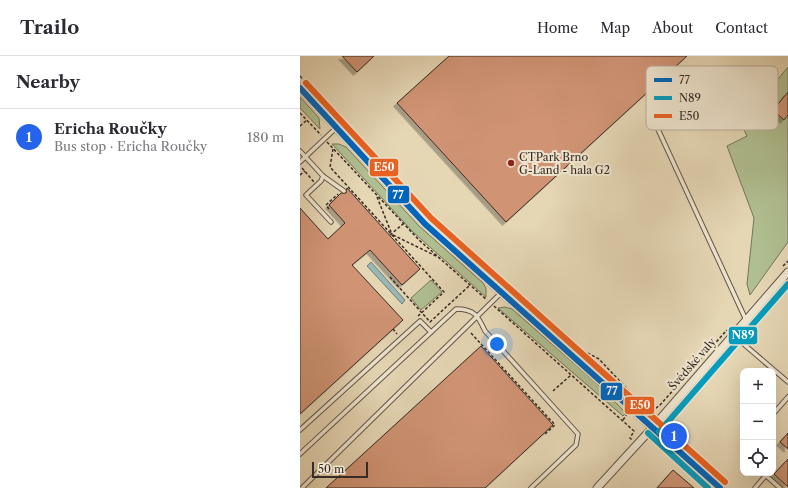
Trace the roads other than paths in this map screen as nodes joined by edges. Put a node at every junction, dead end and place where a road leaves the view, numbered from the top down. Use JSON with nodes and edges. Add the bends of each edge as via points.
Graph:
{"nodes":[{"id":1,"x":300,"y":88,"type":"edge"},
{"id":2,"x":336,"y":128,"type":"junction"},
{"id":3,"x":658,"y":130,"type":"edge"},
{"id":4,"x":300,"y":152,"type":"edge"},
{"id":5,"x":306,"y":158,"type":"junction"},
{"id":6,"x":300,"y":162,"type":"edge"},
{"id":7,"x":323,"y":176,"type":"junction"},
{"id":8,"x":343,"y":191,"type":"road end"},
{"id":9,"x":331,"y":222,"type":"dead end"},
{"id":10,"x":785,"y":269,"type":"edge"},
{"id":11,"x":502,"y":292,"type":"junction"},
{"id":12,"x":478,"y":316,"type":"junction"},
{"id":13,"x":746,"y":320,"type":"junction"},
{"id":14,"x":431,"y":332,"type":"junction"},
{"id":15,"x":730,"y":332,"type":"junction"},
{"id":16,"x":788,"y":382,"type":"edge"},
{"id":17,"x":788,"y":397,"type":"edge"},
{"id":18,"x":776,"y":411,"type":"edge"},
{"id":19,"x":653,"y":426,"type":"junction"},
{"id":20,"x":300,"y":430,"type":"edge"},
{"id":21,"x":300,"y":454,"type":"edge"},
{"id":22,"x":763,"y":476,"type":"edge"},
{"id":23,"x":766,"y":476,"type":"edge"},
{"id":24,"x":302,"y":488,"type":"edge"},
{"id":25,"x":530,"y":488,"type":"edge"},
{"id":26,"x":597,"y":488,"type":"edge"},
{"id":27,"x":720,"y":488,"type":"edge"},
{"id":28,"x":755,"y":488,"type":"edge"},
{"id":29,"x":780,"y":488,"type":"edge"}],
"edges":[{"from":1,"to":2,"type":"street"},
{"from":2,"to":5,"type":"lane"},
{"from":2,"to":11,"type":"street","via":[[425,224]]},
{"from":3,"to":13,"type":"lane"},
{"from":4,"to":5,"type":"lane"},
{"from":5,"to":6,"type":"lane"},
{"from":5,"to":7,"type":"lane"},
{"from":7,"to":8,"type":"lane"},
{"from":7,"to":9,"type":"lane","via":[[322,181],[306,195]]},
{"from":10,"to":13,"type":"street","name":"Švédské valy"},
{"from":11,"to":12,"type":"lane"},
{"from":11,"to":19,"type":"street"},
{"from":12,"to":14,"type":"lane","via":[[466,309],[456,309]]},
{"from":12,"to":24,"type":"lane"},
{"from":12,"to":25,"type":"lane","via":[[485,332],[578,434],[576,445]]},
{"from":13,"to":15,"type":"street","name":"Švédské valy"},
{"from":14,"to":20,"type":"lane","via":[[420,321]]},
{"from":14,"to":21,"type":"lane"},
{"from":15,"to":16,"type":"lane"},
{"from":15,"to":19,"type":"street","name":"Švédské valy"},
{"from":17,"to":18,"type":"lane"},
{"from":19,"to":26,"type":"street","name":"Švédské valy"},
{"from":19,"to":27,"type":"street"},
{"from":22,"to":28,"type":"lane"},
{"from":23,"to":29,"type":"lane"}]}
